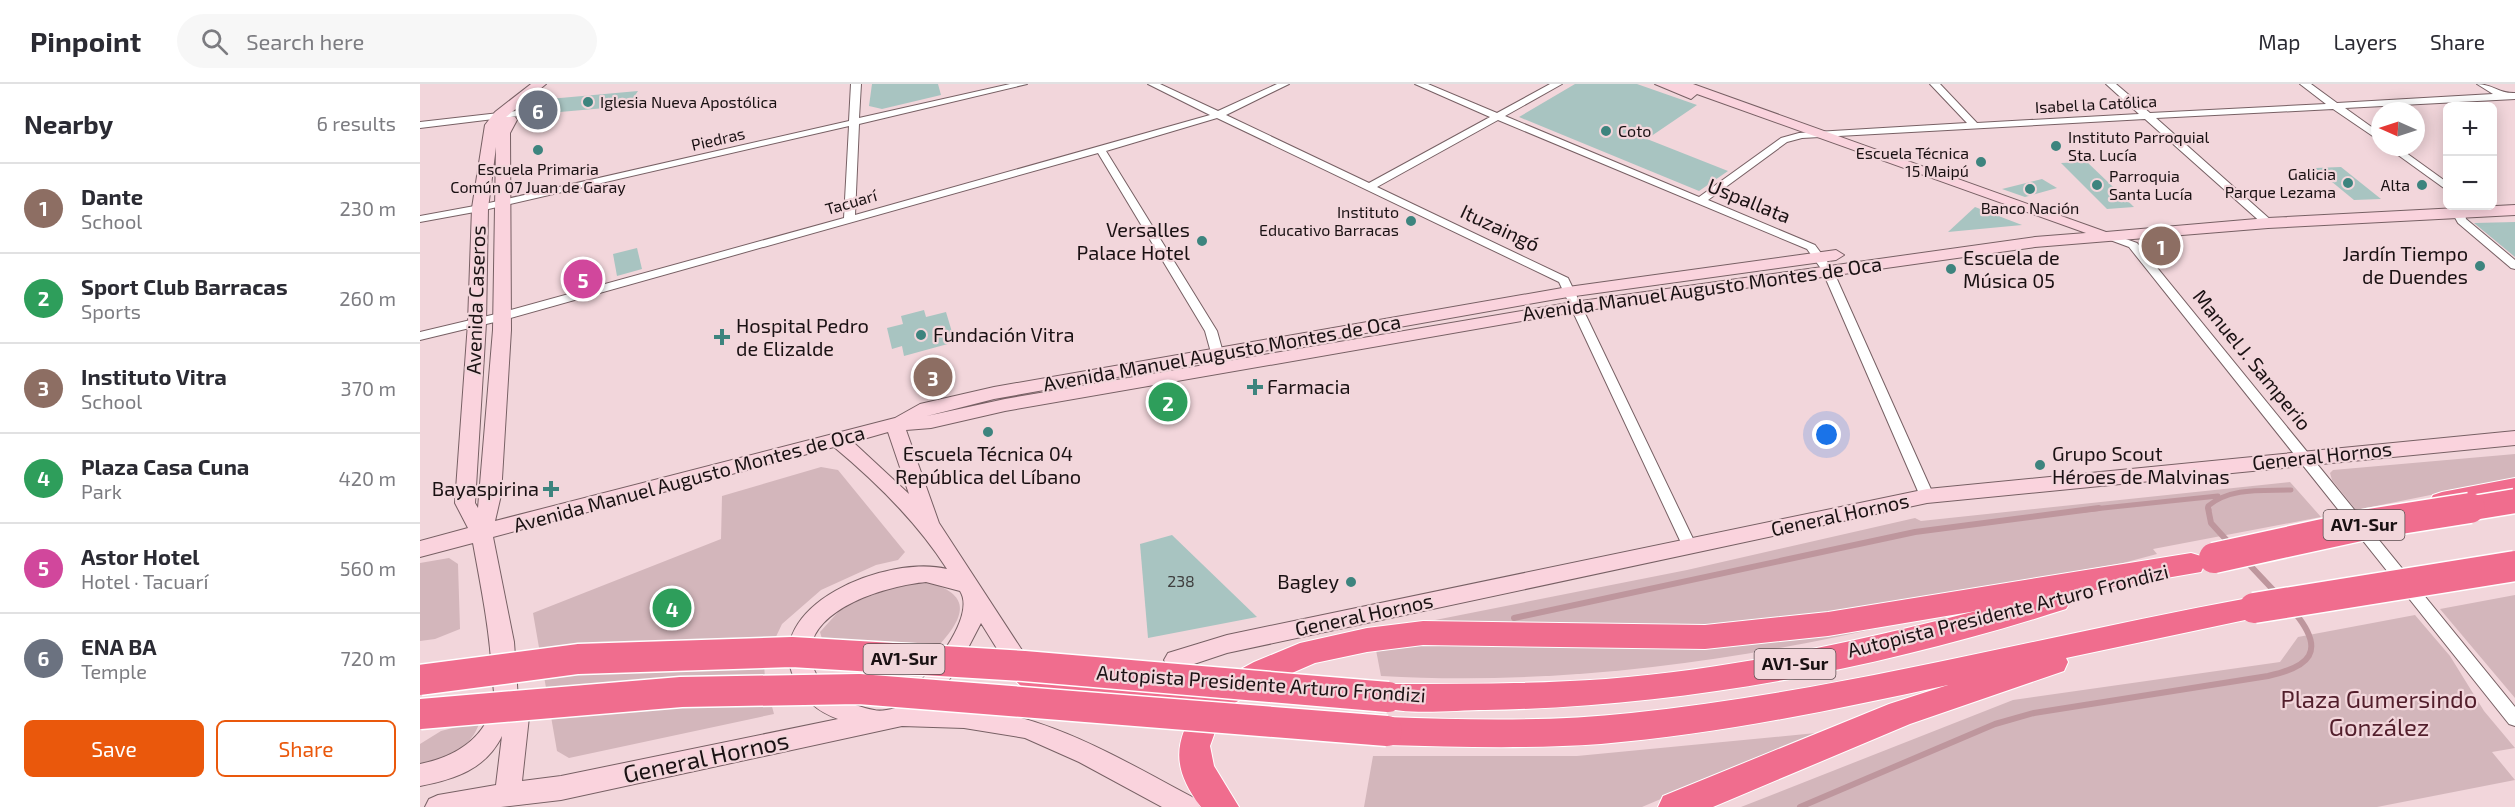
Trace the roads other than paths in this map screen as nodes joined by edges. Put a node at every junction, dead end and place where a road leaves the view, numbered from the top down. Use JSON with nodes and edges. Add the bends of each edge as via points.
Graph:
{"nodes":[{"id":1,"x":539,"y":84,"type":"edge"},
{"id":2,"x":554,"y":84,"type":"edge"},
{"id":3,"x":856,"y":84,"type":"edge"},
{"id":4,"x":1022,"y":84,"type":"edge"},
{"id":5,"x":1153,"y":84,"type":"edge"},
{"id":6,"x":1284,"y":84,"type":"edge"},
{"id":7,"x":1420,"y":84,"type":"edge"},
{"id":8,"x":1557,"y":84,"type":"edge"},
{"id":9,"x":1662,"y":84,"type":"edge"},
{"id":10,"x":1681,"y":84,"type":"edge"},
{"id":11,"x":1935,"y":84,"type":"edge"},
{"id":12,"x":2111,"y":84,"type":"edge"},
{"id":13,"x":2305,"y":84,"type":"edge"},
{"id":14,"x":2482,"y":84,"type":"edge"},
{"id":15,"x":2515,"y":96,"type":"edge"},
{"id":16,"x":2503,"y":97,"type":"junction"},
{"id":17,"x":2515,"y":104,"type":"edge"},
{"id":18,"x":2336,"y":106,"type":"junction"},
{"id":19,"x":516,"y":114,"type":"junction"},
{"id":20,"x":500,"y":115,"type":"junction"},
{"id":21,"x":1218,"y":115,"type":"junction"},
{"id":22,"x":1499,"y":116,"type":"junction"},
{"id":23,"x":2148,"y":116,"type":"junction"},
{"id":24,"x":853,"y":123,"type":"junction"},
{"id":25,"x":420,"y":125,"type":"edge"},
{"id":26,"x":1974,"y":125,"type":"junction"},
{"id":27,"x":2371,"y":131,"type":"edge"},
{"id":28,"x":1802,"y":135,"type":"junction"},
{"id":29,"x":1821,"y":135,"type":"junction"},
{"id":30,"x":1101,"y":150,"type":"junction"},
{"id":31,"x":2404,"y":156,"type":"edge"},
{"id":32,"x":2443,"y":184,"type":"edge"},
{"id":33,"x":1368,"y":188,"type":"junction"},
{"id":34,"x":2515,"y":199,"type":"edge"},
{"id":35,"x":2497,"y":200,"type":"edge"},
{"id":36,"x":1699,"y":202,"type":"junction"},
{"id":37,"x":501,"y":203,"type":"junction"},
{"id":38,"x":480,"y":208,"type":"junction"},
{"id":39,"x":2443,"y":208,"type":"edge"},
{"id":40,"x":2497,"y":209,"type":"edge"},
{"id":41,"x":2457,"y":210,"type":"edge"},
{"id":42,"x":2515,"y":210,"type":"edge"},
{"id":43,"x":2262,"y":218,"type":"junction"},
{"id":44,"x":420,"y":219,"type":"edge"},
{"id":45,"x":849,"y":220,"type":"junction"},
{"id":46,"x":2076,"y":226,"type":"junction"},
{"id":47,"x":2106,"y":235,"type":"junction"},
{"id":48,"x":1825,"y":264,"type":"junction"},
{"id":49,"x":2515,"y":266,"type":"edge"},
{"id":50,"x":1571,"y":300,"type":"junction"},
{"id":51,"x":503,"y":316,"type":"junction"},
{"id":52,"x":477,"y":323,"type":"junction"},
{"id":53,"x":420,"y":336,"type":"edge"},
{"id":54,"x":1220,"y":360,"type":"junction"},
{"id":55,"x":895,"y":424,"type":"junction"},
{"id":56,"x":2515,"y":438,"type":"edge"},
{"id":57,"x":838,"y":440,"type":"junction"},
{"id":58,"x":2304,"y":458,"type":"junction"},
{"id":59,"x":2515,"y":487,"type":"edge"},
{"id":60,"x":1927,"y":496,"type":"junction"},
{"id":61,"x":2515,"y":501,"type":"edge"},
{"id":62,"x":2369,"y":524,"type":"junction"},
{"id":63,"x":934,"y":531,"type":"junction"},
{"id":64,"x":482,"y":534,"type":"junction"},
{"id":65,"x":1690,"y":547,"type":"junction"},
{"id":66,"x":420,"y":549,"type":"edge"},
{"id":67,"x":2202,"y":561,"type":"junction"},
{"id":68,"x":2515,"y":566,"type":"edge"},
{"id":69,"x":972,"y":589,"type":"junction"},
{"id":70,"x":2183,"y":620,"type":"junction"},
{"id":71,"x":1176,"y":660,"type":"dead end"},
{"id":72,"x":1017,"y":661,"type":"joint"},
{"id":73,"x":420,"y":680,"type":"edge"},
{"id":74,"x":1235,"y":686,"type":"junction"},
{"id":75,"x":506,"y":702,"type":"junction"},
{"id":76,"x":420,"y":714,"type":"edge"},
{"id":77,"x":902,"y":716,"type":"junction"},
{"id":78,"x":2515,"y":719,"type":"edge"},
{"id":79,"x":877,"y":722,"type":"junction"},
{"id":80,"x":420,"y":775,"type":"edge"},
{"id":81,"x":508,"y":794,"type":"junction"},
{"id":82,"x":438,"y":807,"type":"edge"},
{"id":83,"x":1187,"y":807,"type":"edge"},
{"id":84,"x":1222,"y":807,"type":"edge"},
{"id":85,"x":1675,"y":807,"type":"edge"}],
"edges":[{"from":1,"to":20,"type":"main road"},
{"from":2,"to":19,"type":"main road","name":"Avenida Caseros"},
{"from":3,"to":24,"type":"street"},
{"from":4,"to":24,"type":"street","name":"Piedras"},
{"from":5,"to":21,"type":"street","name":"Ituzaingó"},
{"from":6,"to":21,"type":"street","name":"Tacuarí"},
{"from":7,"to":22,"type":"street","name":"Uspallata"},
{"from":8,"to":22,"type":"street"},
{"from":9,"to":28,"type":"main road"},
{"from":10,"to":29,"type":"main road"},
{"from":11,"to":26,"type":"street"},
{"from":12,"to":23,"type":"street"},
{"from":13,"to":18,"type":"street"},
{"from":14,"to":16,"type":"street"},
{"from":15,"to":16,"type":"street","name":"Isabel la Católica"},
{"from":16,"to":17,"type":"street"},
{"from":16,"to":18,"type":"street","name":"Isabel la Católica"},
{"from":18,"to":23,"type":"street","name":"Isabel la Católica"},
{"from":18,"to":27,"type":"street"},
{"from":19,"to":20,"type":"street"},
{"from":19,"to":37,"type":"main road","name":"Avenida Caseros","via":[[503,133]]},
{"from":20,"to":25,"type":"street"},
{"from":20,"to":38,"type":"main road","name":"Avenida Caseros","via":[[492,125]]},
{"from":21,"to":30,"type":"street","name":"Tacuarí"},
{"from":21,"to":33,"type":"street","name":"Ituzaingó"},
{"from":22,"to":33,"type":"street"},
{"from":22,"to":36,"type":"street","name":"Uspallata"},
{"from":23,"to":26,"type":"street","name":"Isabel la Católica"},
{"from":23,"to":43,"type":"street"},
{"from":24,"to":37,"type":"street","name":"Piedras"},
{"from":24,"to":45,"type":"street"},
{"from":26,"to":29,"type":"street","name":"Isabel la Católica"},
{"from":28,"to":29,"type":"street","name":"Isabel la Católica"},
{"from":28,"to":36,"type":"street","name":"Isabel la Católica","via":[[1784,140]]},
{"from":28,"to":46,"type":"main road","via":[[2033,220]]},
{"from":29,"to":46,"type":"main road"},
{"from":30,"to":45,"type":"street","name":"Tacuarí"},
{"from":30,"to":54,"type":"street","via":[[1211,331]]},
{"from":31,"to":32,"type":"street"},
{"from":33,"to":50,"type":"street","name":"Ituzaingó","via":[[1564,280]]},
{"from":34,"to":35,"type":"main road"},
{"from":36,"to":48,"type":"street","name":"Uspallata","via":[[1810,247]]},
{"from":37,"to":38,"type":"street","name":"Piedras"},
{"from":37,"to":51,"type":"main road","name":"Avenida Caseros"},
{"from":38,"to":44,"type":"street","name":"Piedras"},
{"from":38,"to":52,"type":"main road","name":"Avenida Caseros"},
{"from":39,"to":43,"type":"main road","name":"Avenida Manuel Augusto Montes de Oca"},
{"from":40,"to":42,"type":"main road","name":"Avenida Manuel Augusto Montes de Oca"},
{"from":41,"to":49,"type":"street","via":[[2469,228]]},
{"from":43,"to":46,"type":"main road","name":"Avenida Manuel Augusto Montes de Oca"},
{"from":43,"to":47,"type":"main road","name":"Avenida Manuel Augusto Montes de Oca"},
{"from":45,"to":51,"type":"street","name":"Tacuarí"},
{"from":46,"to":47,"type":"main road"},
{"from":46,"to":48,"type":"main road","name":"Avenida Manuel Augusto Montes de Oca"},
{"from":47,"to":48,"type":"main road","name":"Avenida Manuel Augusto Montes de Oca"},
{"from":47,"to":58,"type":"street","name":"Manuel J. Samperio","via":[[2133,244]]},
{"from":48,"to":50,"type":"main road","name":"Avenida Manuel Augusto Montes de Oca"},
{"from":48,"to":60,"type":"street"},
{"from":50,"to":54,"type":"main road","name":"Avenida Manuel Augusto Montes de Oca"},
{"from":50,"to":65,"type":"street","name":"Ituzaingó"},
{"from":51,"to":52,"type":"street","name":"Tacuarí"},
{"from":51,"to":64,"type":"main road","name":"Avenida Caseros","via":[[491,495]]},
{"from":52,"to":53,"type":"street","name":"Tacuarí"},
{"from":52,"to":64,"type":"main road","name":"Avenida Caseros","via":[[465,503]]},
{"from":54,"to":55,"type":"main road","name":"Avenida Manuel Augusto Montes de Oca","via":[[931,422]]},
{"from":55,"to":57,"type":"main road","name":"Avenida Manuel Augusto Montes de Oca"},
{"from":55,"to":63,"type":"main road"},
{"from":56,"to":58,"type":"main road","name":"General Hornos"},
{"from":57,"to":63,"type":"main road"},
{"from":57,"to":64,"type":"main road","name":"Avenida Manuel Augusto Montes de Oca"},
{"from":58,"to":60,"type":"main road","name":"General Hornos"},
{"from":58,"to":78,"type":"street","name":"Manuel J. Samperio"},
{"from":59,"to":62,"type":"highway","bridge":true,"via":[[2424,505]]},
{"from":60,"to":65,"type":"main road","name":"General Hornos"},
{"from":61,"to":62,"type":"highway","name":"Autopista Presidente Arturo Frondizi","number":"AV1-Sur","bridge":true},
{"from":62,"to":67,"type":"highway","name":"Autopista Presidente Arturo Frondizi","number":"AV1-Sur","bridge":true},
{"from":63,"to":69,"type":"main road"},
{"from":64,"to":66,"type":"main road","name":"Avenida Manuel Augusto Montes de Oca"},
{"from":64,"to":75,"type":"main road","name":"Avenida Caseros","via":[[502,642]]},
{"from":65,"to":71,"type":"main road","name":"General Hornos","via":[[1227,644]]},
{"from":67,"to":73,"type":"highway","name":"Autopista Presidente Arturo Frondizi","number":"AV1-Sur","bridge":true,"via":[[1948,631],[1734,676],[1550,696],[1388,697],[1024,666],[792,652],[578,658]]},
{"from":67,"to":74,"type":"highway","via":[[1828,624],[1705,637],[1459,632],[1395,635],[1311,652]]},
{"from":68,"to":70,"type":"highway","name":"Autopista Presidente Arturo Frondizi","number":"AV1-Sur","bridge":true},
{"from":69,"to":72,"type":"main road"},
{"from":69,"to":77,"type":"main road","via":[[968,626],[952,658]]},
{"from":69,"to":79,"type":"main road","via":[[945,576],[888,579],[838,598],[808,626],[800,644],[800,665],[813,691],[832,704]]},
{"from":70,"to":76,"type":"highway","name":"Autopista Presidente Arturo Frondizi","number":"AV1-Sur","bridge":true,"via":[[1770,708],[1631,727],[1565,731],[1387,731],[859,689],[681,692]]},
{"from":70,"to":85,"type":"highway","via":[[1911,710]]},
{"from":72,"to":74,"type":"highway","via":[[1052,691],[1075,697],[1172,694]]},
{"from":74,"to":84,"type":"highway","via":[[1215,702],[1194,746],[1206,788]]},
{"from":75,"to":80,"type":"main road","via":[[489,738],[472,758],[453,768]]},
{"from":75,"to":81,"type":"main road","name":"Avenida Caseros","via":[[517,717]]},
{"from":77,"to":79,"type":"main road","name":"General Hornos"},
{"from":77,"to":83,"type":"main road","name":"General Hornos","via":[[975,718],[1024,728]]},
{"from":79,"to":81,"type":"main road","name":"General Hornos","via":[[561,788]]},
{"from":81,"to":82,"type":"main road","name":"General Hornos"}]}
